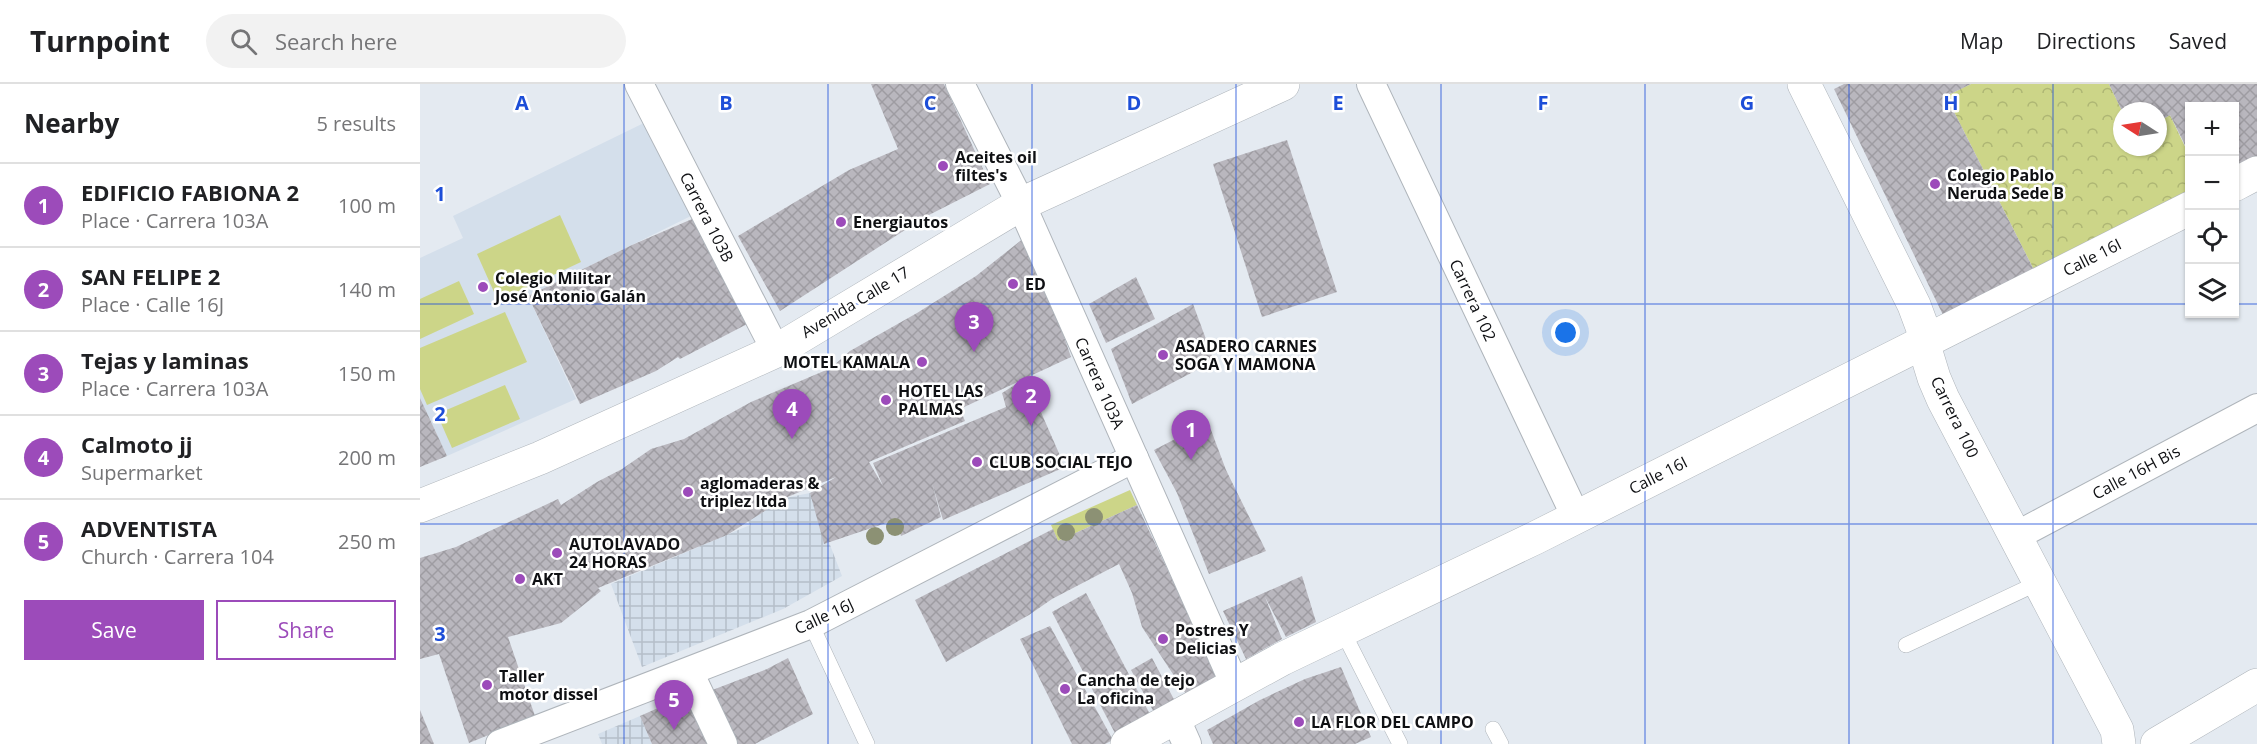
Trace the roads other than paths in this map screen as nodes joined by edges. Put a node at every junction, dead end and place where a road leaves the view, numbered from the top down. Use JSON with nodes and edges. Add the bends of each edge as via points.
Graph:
{"nodes":[{"id":1,"x":639,"y":84,"type":"edge"},
{"id":2,"x":960,"y":84,"type":"edge"},
{"id":3,"x":1283,"y":84,"type":"edge"},
{"id":4,"x":1371,"y":84,"type":"edge"},
{"id":5,"x":1807,"y":85,"type":"edge"},
{"id":6,"x":2257,"y":173,"type":"edge"},
{"id":7,"x":2239,"y":183,"type":"edge"},
{"id":8,"x":1021,"y":204,"type":"junction"},
{"id":9,"x":2185,"y":210,"type":"edge"},
{"id":10,"x":1923,"y":342,"type":"junction"},
{"id":11,"x":776,"y":351,"type":"junction"},
{"id":12,"x":2257,"y":408,"type":"edge"},
{"id":13,"x":1134,"y":458,"type":"junction"},
{"id":14,"x":420,"y":506,"type":"edge"},
{"id":15,"x":1576,"y":517,"type":"junction"},
{"id":16,"x":2016,"y":536,"type":"junction"},
{"id":17,"x":2040,"y":582,"type":"junction"},
{"id":18,"x":812,"y":624,"type":"junction"},
{"id":19,"x":1342,"y":630,"type":"junction"},
{"id":20,"x":1906,"y":645,"type":"dead end"},
{"id":21,"x":689,"y":672,"type":"junction"},
{"id":22,"x":1235,"y":685,"type":"junction"},
{"id":23,"x":2257,"y":685,"type":"edge"},
{"id":24,"x":1493,"y":729,"type":"dead end"},
{"id":25,"x":1181,"y":731,"type":"edge"},
{"id":26,"x":500,"y":744,"type":"edge"},
{"id":27,"x":723,"y":744,"type":"edge"},
{"id":28,"x":867,"y":744,"type":"edge"},
{"id":29,"x":1127,"y":744,"type":"edge"},
{"id":30,"x":1400,"y":744,"type":"edge"},
{"id":31,"x":1501,"y":744,"type":"edge"},
{"id":32,"x":2119,"y":744,"type":"edge"},
{"id":33,"x":2157,"y":744,"type":"edge"}],
"edges":[{"from":1,"to":11,"type":"street","name":"Carrera 103B"},
{"from":2,"to":8,"type":"street","name":"Carrera 103A"},
{"from":3,"to":8,"type":"street","name":"Avenida Calle 17"},
{"from":4,"to":15,"type":"street","name":"Carrera 102"},
{"from":5,"to":10,"type":"street","name":"Carrera 100","via":[[1914,304],[1924,332]]},
{"from":6,"to":7,"type":"street"},
{"from":8,"to":11,"type":"street","name":"Avenida Calle 17"},
{"from":8,"to":13,"type":"street","name":"Carrera 103A"},
{"from":9,"to":10,"type":"street","name":"Calle 16I"},
{"from":10,"to":15,"type":"street","name":"Calle 16I"},
{"from":10,"to":16,"type":"street","name":"Carrera 100","via":[[1943,399]]},
{"from":11,"to":14,"type":"street","name":"Avenida Calle 17","via":[[540,458]]},
{"from":12,"to":16,"type":"street","name":"Calle 16H Bis"},
{"from":13,"to":18,"type":"street","name":"Calle 16J"},
{"from":13,"to":22,"type":"street","name":"Carrera 103A"},
{"from":15,"to":19,"type":"street","name":"Calle 16I"},
{"from":16,"to":17,"type":"street","name":"Carrera 100"},
{"from":17,"to":20,"type":"lane"},
{"from":17,"to":32,"type":"street","name":"Carrera 100","via":[[2116,730]]},
{"from":18,"to":21,"type":"street","name":"Calle 16J"},
{"from":18,"to":28,"type":"lane"},
{"from":19,"to":22,"type":"street","name":"Calle 16I"},
{"from":19,"to":30,"type":"lane"},
{"from":21,"to":26,"type":"street","name":"Calle 16J"},
{"from":21,"to":27,"type":"street"},
{"from":22,"to":25,"type":"street","name":"Calle 16I"},
{"from":23,"to":33,"type":"street"},
{"from":24,"to":31,"type":"lane"},
{"from":25,"to":29,"type":"street","name":"Calle 16I"}]}
